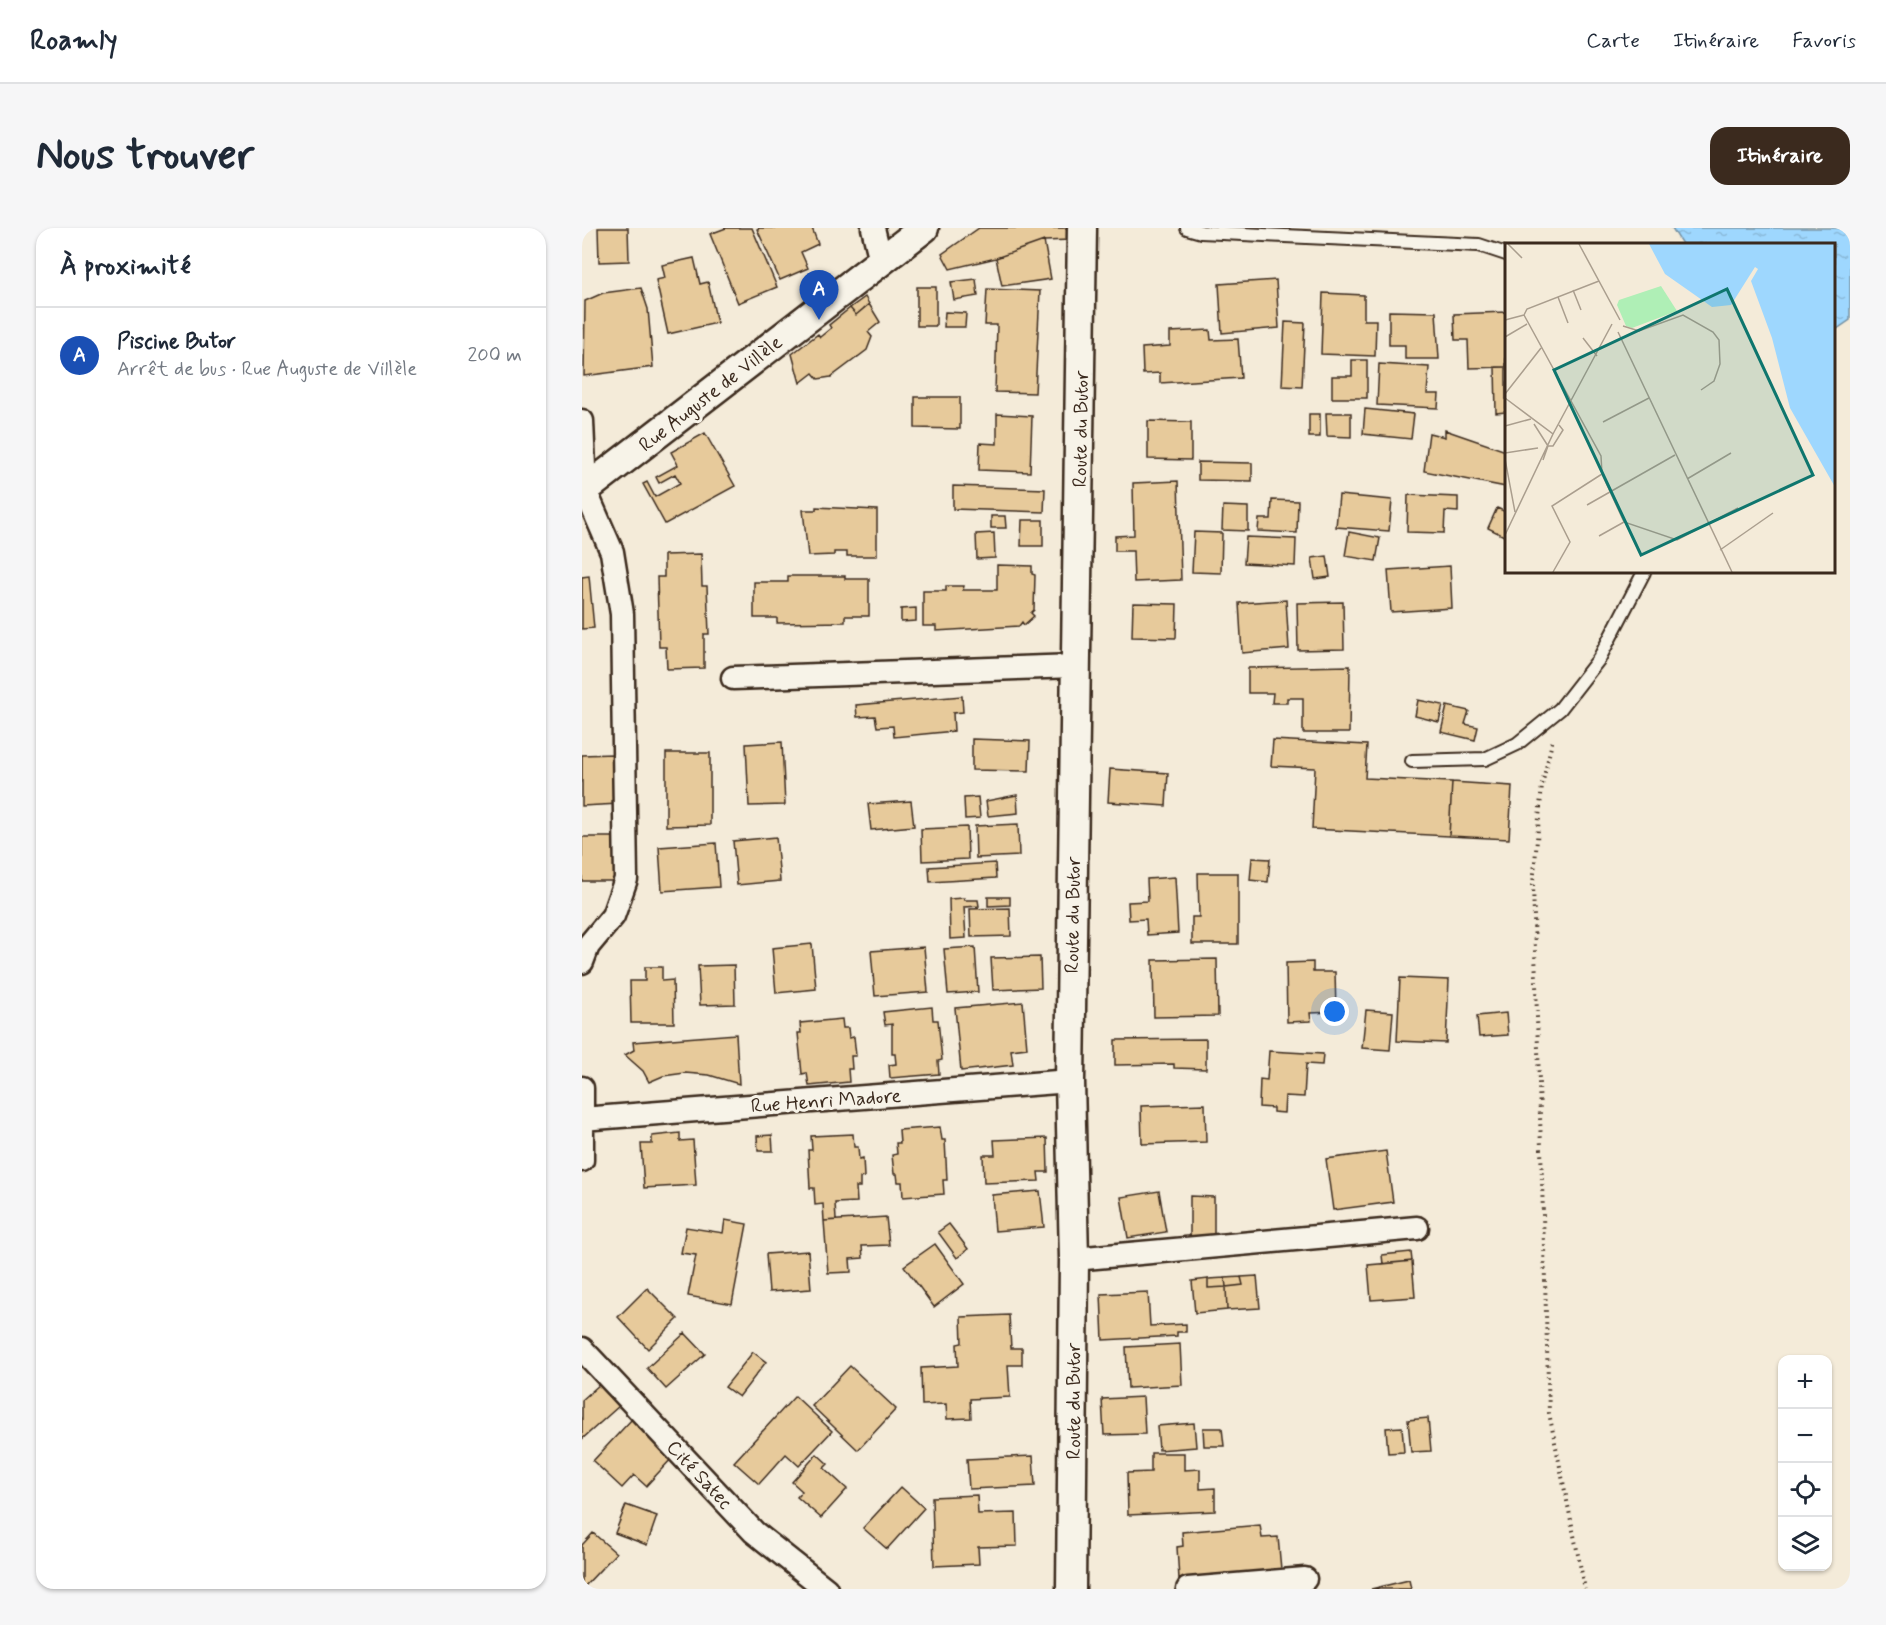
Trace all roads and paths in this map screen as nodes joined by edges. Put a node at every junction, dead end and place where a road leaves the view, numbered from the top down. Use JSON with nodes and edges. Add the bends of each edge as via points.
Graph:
{"nodes":[{"id":1,"x":873,"y":228,"type":"edge"},
{"id":2,"x":924,"y":228,"type":"edge"},
{"id":3,"x":1187,"y":228,"type":"edge"},
{"id":4,"x":1084,"y":232,"type":"edge"},
{"id":5,"x":1505,"y":254,"type":"edge"},
{"id":6,"x":881,"y":261,"type":"junction"},
{"id":7,"x":582,"y":421,"type":"edge"},
{"id":8,"x":583,"y":491,"type":"edge"},
{"id":9,"x":1643,"y":573,"type":"edge"},
{"id":10,"x":1075,"y":666,"type":"junction"},
{"id":11,"x":733,"y":678,"type":"dead end"},
{"id":12,"x":1560,"y":710,"type":"junction"},
{"id":13,"x":1412,"y":761,"type":"dead end"},
{"id":14,"x":582,"y":962,"type":"edge"},
{"id":15,"x":1070,"y":1081,"type":"junction"},
{"id":16,"x":582,"y":1088,"type":"edge"},
{"id":17,"x":583,"y":1119,"type":"edge"},
{"id":18,"x":582,"y":1160,"type":"edge"},
{"id":19,"x":1417,"y":1228,"type":"dead end"},
{"id":20,"x":1074,"y":1259,"type":"junction"},
{"id":21,"x":582,"y":1349,"type":"edge"},
{"id":22,"x":1305,"y":1579,"type":"dead end"},
{"id":23,"x":826,"y":1589,"type":"edge"},
{"id":24,"x":1071,"y":1589,"type":"edge"},
{"id":25,"x":1188,"y":1589,"type":"edge"},
{"id":26,"x":1585,"y":1589,"type":"edge"}],
"edges":[{"from":1,"to":6,"type":"street"},
{"from":2,"to":6,"type":"street","name":"Rue Auguste de Villèle"},
{"from":3,"to":5,"type":"lane","via":[[1201,232],[1479,245]]},
{"from":4,"to":10,"type":"street","name":"Route du Butor"},
{"from":6,"to":8,"type":"street","name":"Rue Auguste de Villèle"},
{"from":7,"to":8,"type":"street"},
{"from":8,"to":14,"type":"street","via":[[612,552],[622,614],[626,879],[613,916],[588,946]]},
{"from":9,"to":12,"type":"lane","via":[[1599,659]]},
{"from":10,"to":11,"type":"street"},
{"from":10,"to":15,"type":"street","name":"Route du Butor"},
{"from":12,"to":13,"type":"lane","via":[[1517,744],[1485,759]]},
{"from":12,"to":26,"type":"path","via":[[1542,785],[1533,884],[1549,1413]]},
{"from":15,"to":17,"type":"street","name":"Rue Henri Madore"},
{"from":15,"to":20,"type":"street","name":"Route du Butor"},
{"from":16,"to":17,"type":"street"},
{"from":17,"to":18,"type":"street"},
{"from":19,"to":20,"type":"street"},
{"from":20,"to":24,"type":"street","name":"Route du Butor"},
{"from":21,"to":23,"type":"street","name":"Cité Satec","via":[[754,1532]]},
{"from":22,"to":25,"type":"street"}]}
